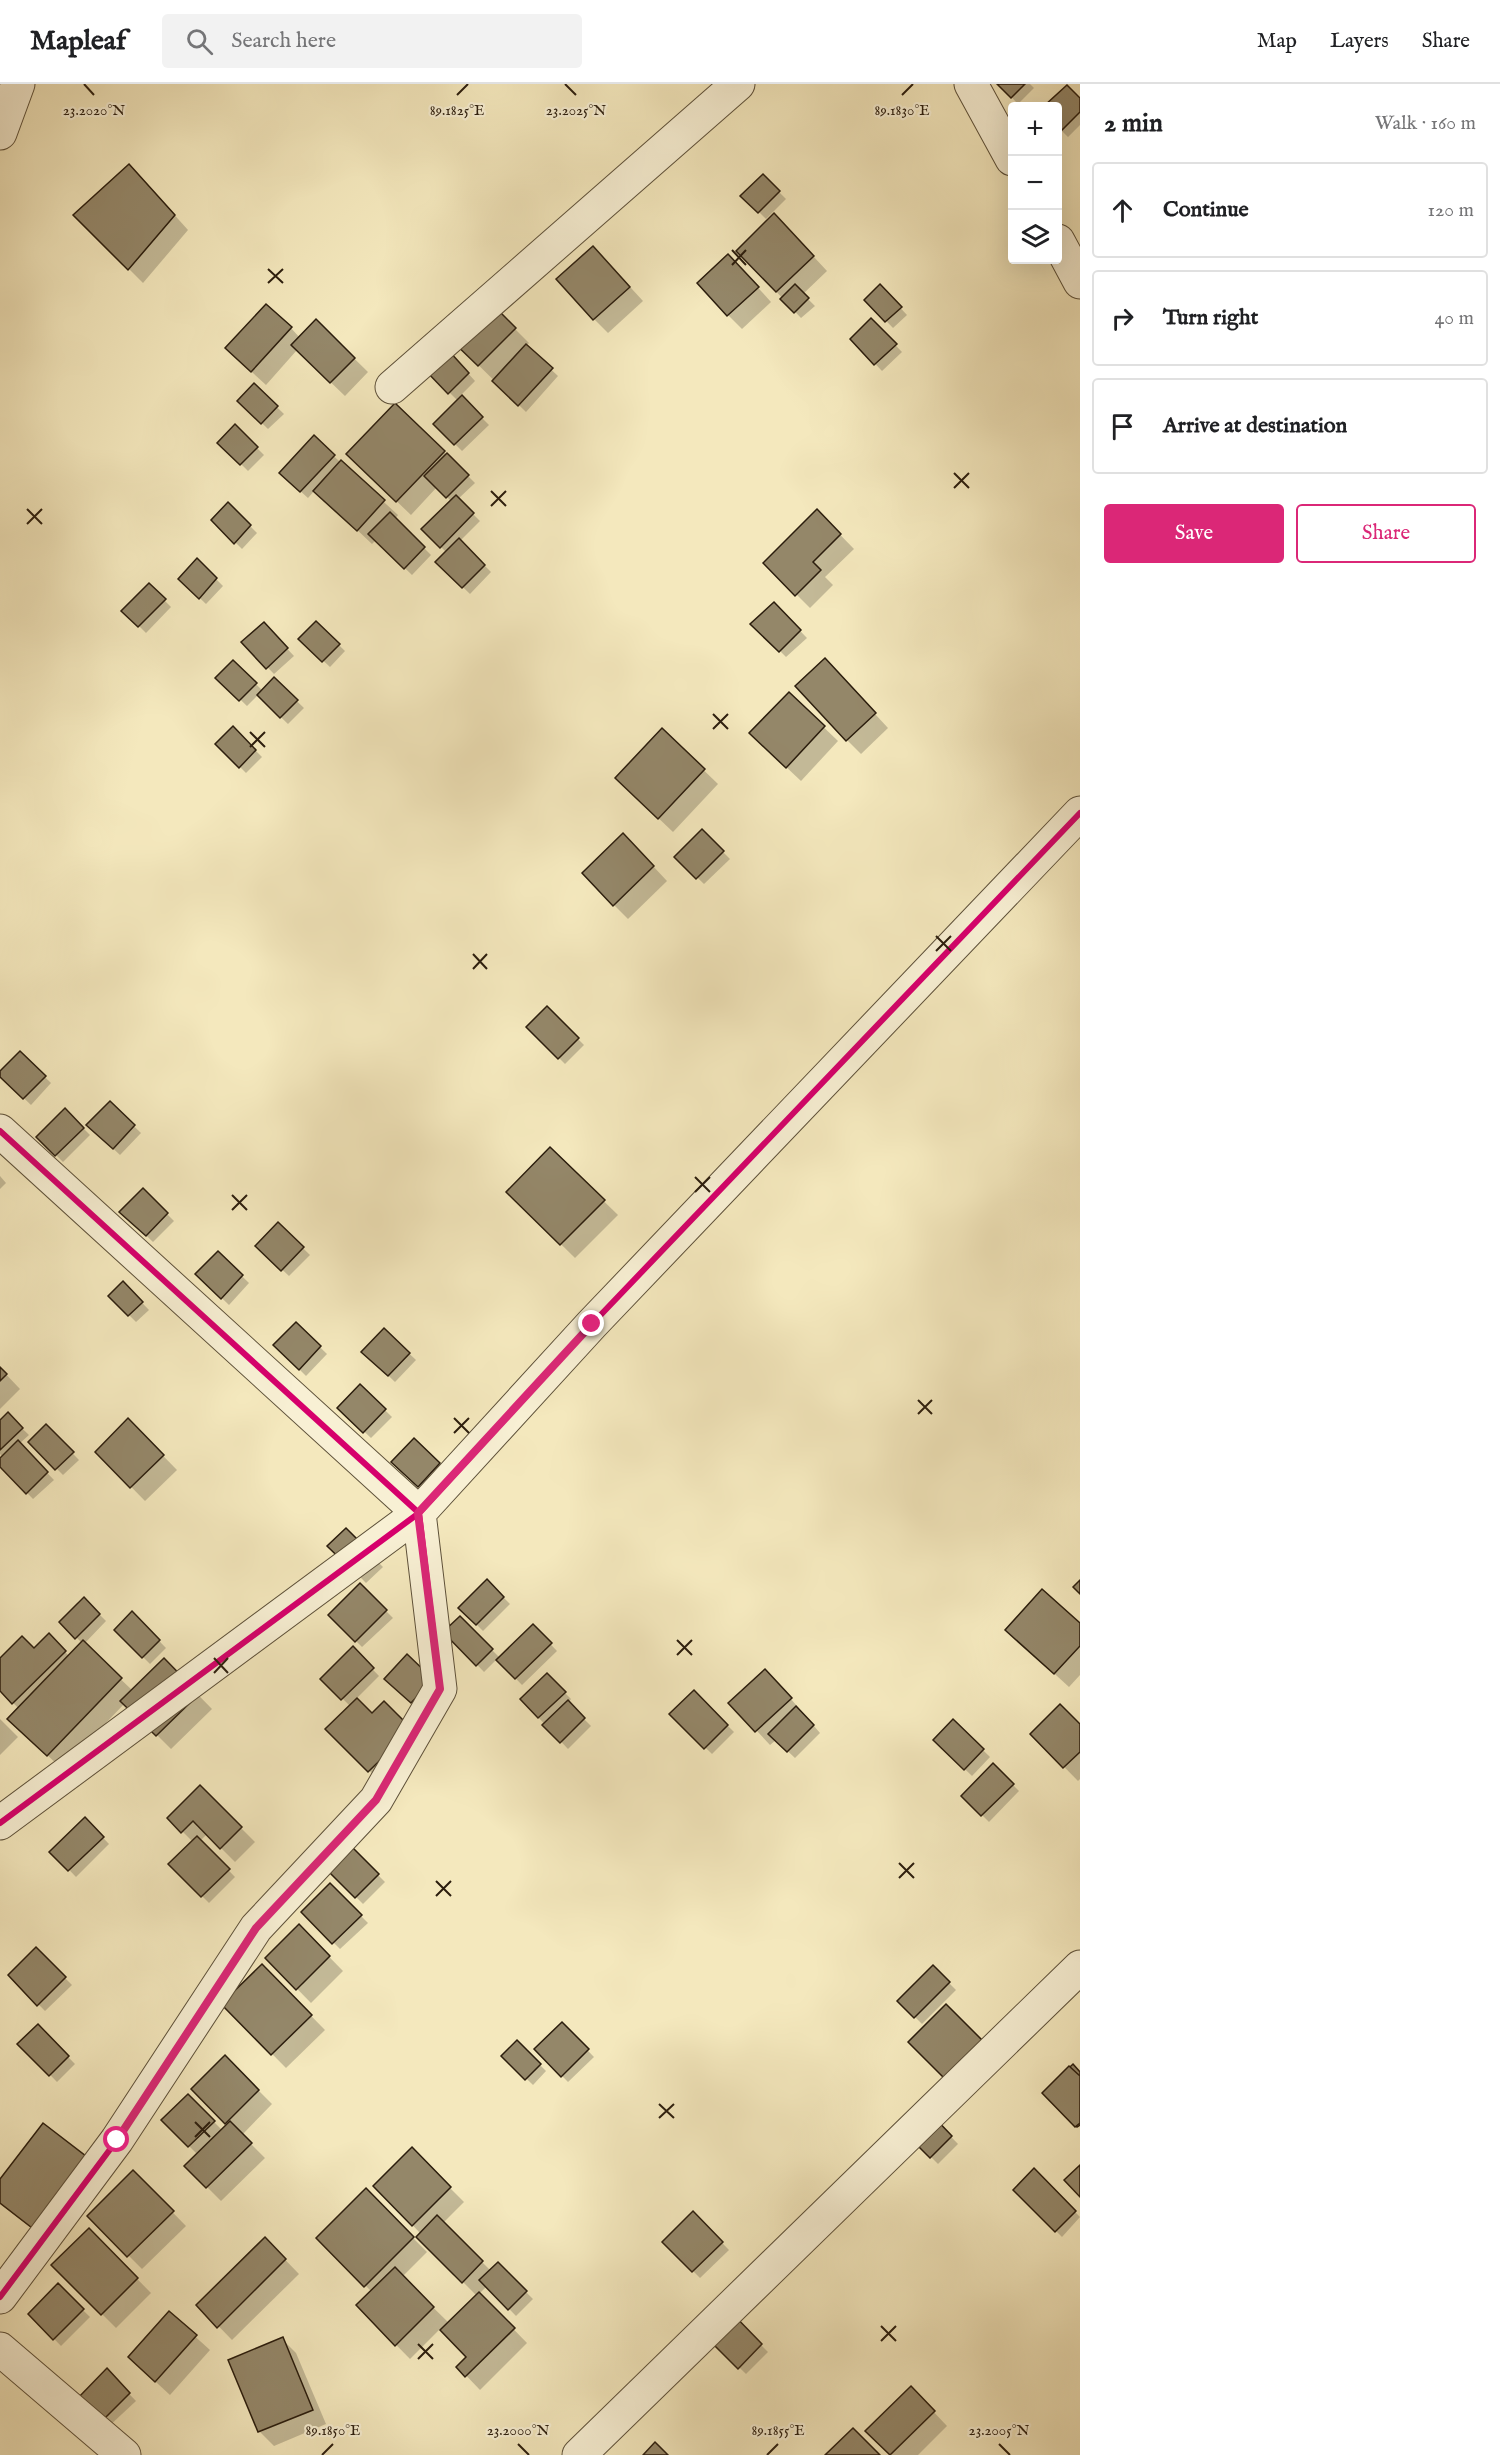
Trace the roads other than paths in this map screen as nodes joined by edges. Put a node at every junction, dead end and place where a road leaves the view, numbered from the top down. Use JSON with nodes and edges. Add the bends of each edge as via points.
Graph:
{"nodes":[{"id":1,"x":18,"y":84,"type":"edge"},
{"id":2,"x":738,"y":84,"type":"edge"},
{"id":3,"x":971,"y":84,"type":"edge"},
{"id":4,"x":0,"y":133,"type":"edge"},
{"id":5,"x":1010,"y":156,"type":"edge"},
{"id":6,"x":1062,"y":248,"type":"edge"},
{"id":7,"x":1080,"y":282,"type":"edge"},
{"id":8,"x":392,"y":387,"type":"dead end"},
{"id":9,"x":1080,"y":813,"type":"edge"},
{"id":10,"x":0,"y":1131,"type":"edge"},
{"id":11,"x":418,"y":1513,"type":"junction"},
{"id":12,"x":0,"y":1823,"type":"edge"},
{"id":13,"x":1080,"y":1967,"type":"edge"},
{"id":14,"x":0,"y":2297,"type":"edge"},
{"id":15,"x":0,"y":2349,"type":"edge"},
{"id":16,"x":124,"y":2455,"type":"edge"},
{"id":17,"x":579,"y":2455,"type":"edge"}],
"edges":[{"from":1,"to":4,"type":"street"},
{"from":2,"to":8,"type":"street"},
{"from":3,"to":5,"type":"street"},
{"from":6,"to":7,"type":"street"},
{"from":9,"to":11,"type":"street","via":[[592,1324]]},
{"from":10,"to":11,"type":"street"},
{"from":11,"to":12,"type":"street"},
{"from":11,"to":14,"type":"street","via":[[440,1689],[376,1800],[256,1928],[117,2140]]},
{"from":13,"to":17,"type":"street"},
{"from":15,"to":16,"type":"street"}]}
